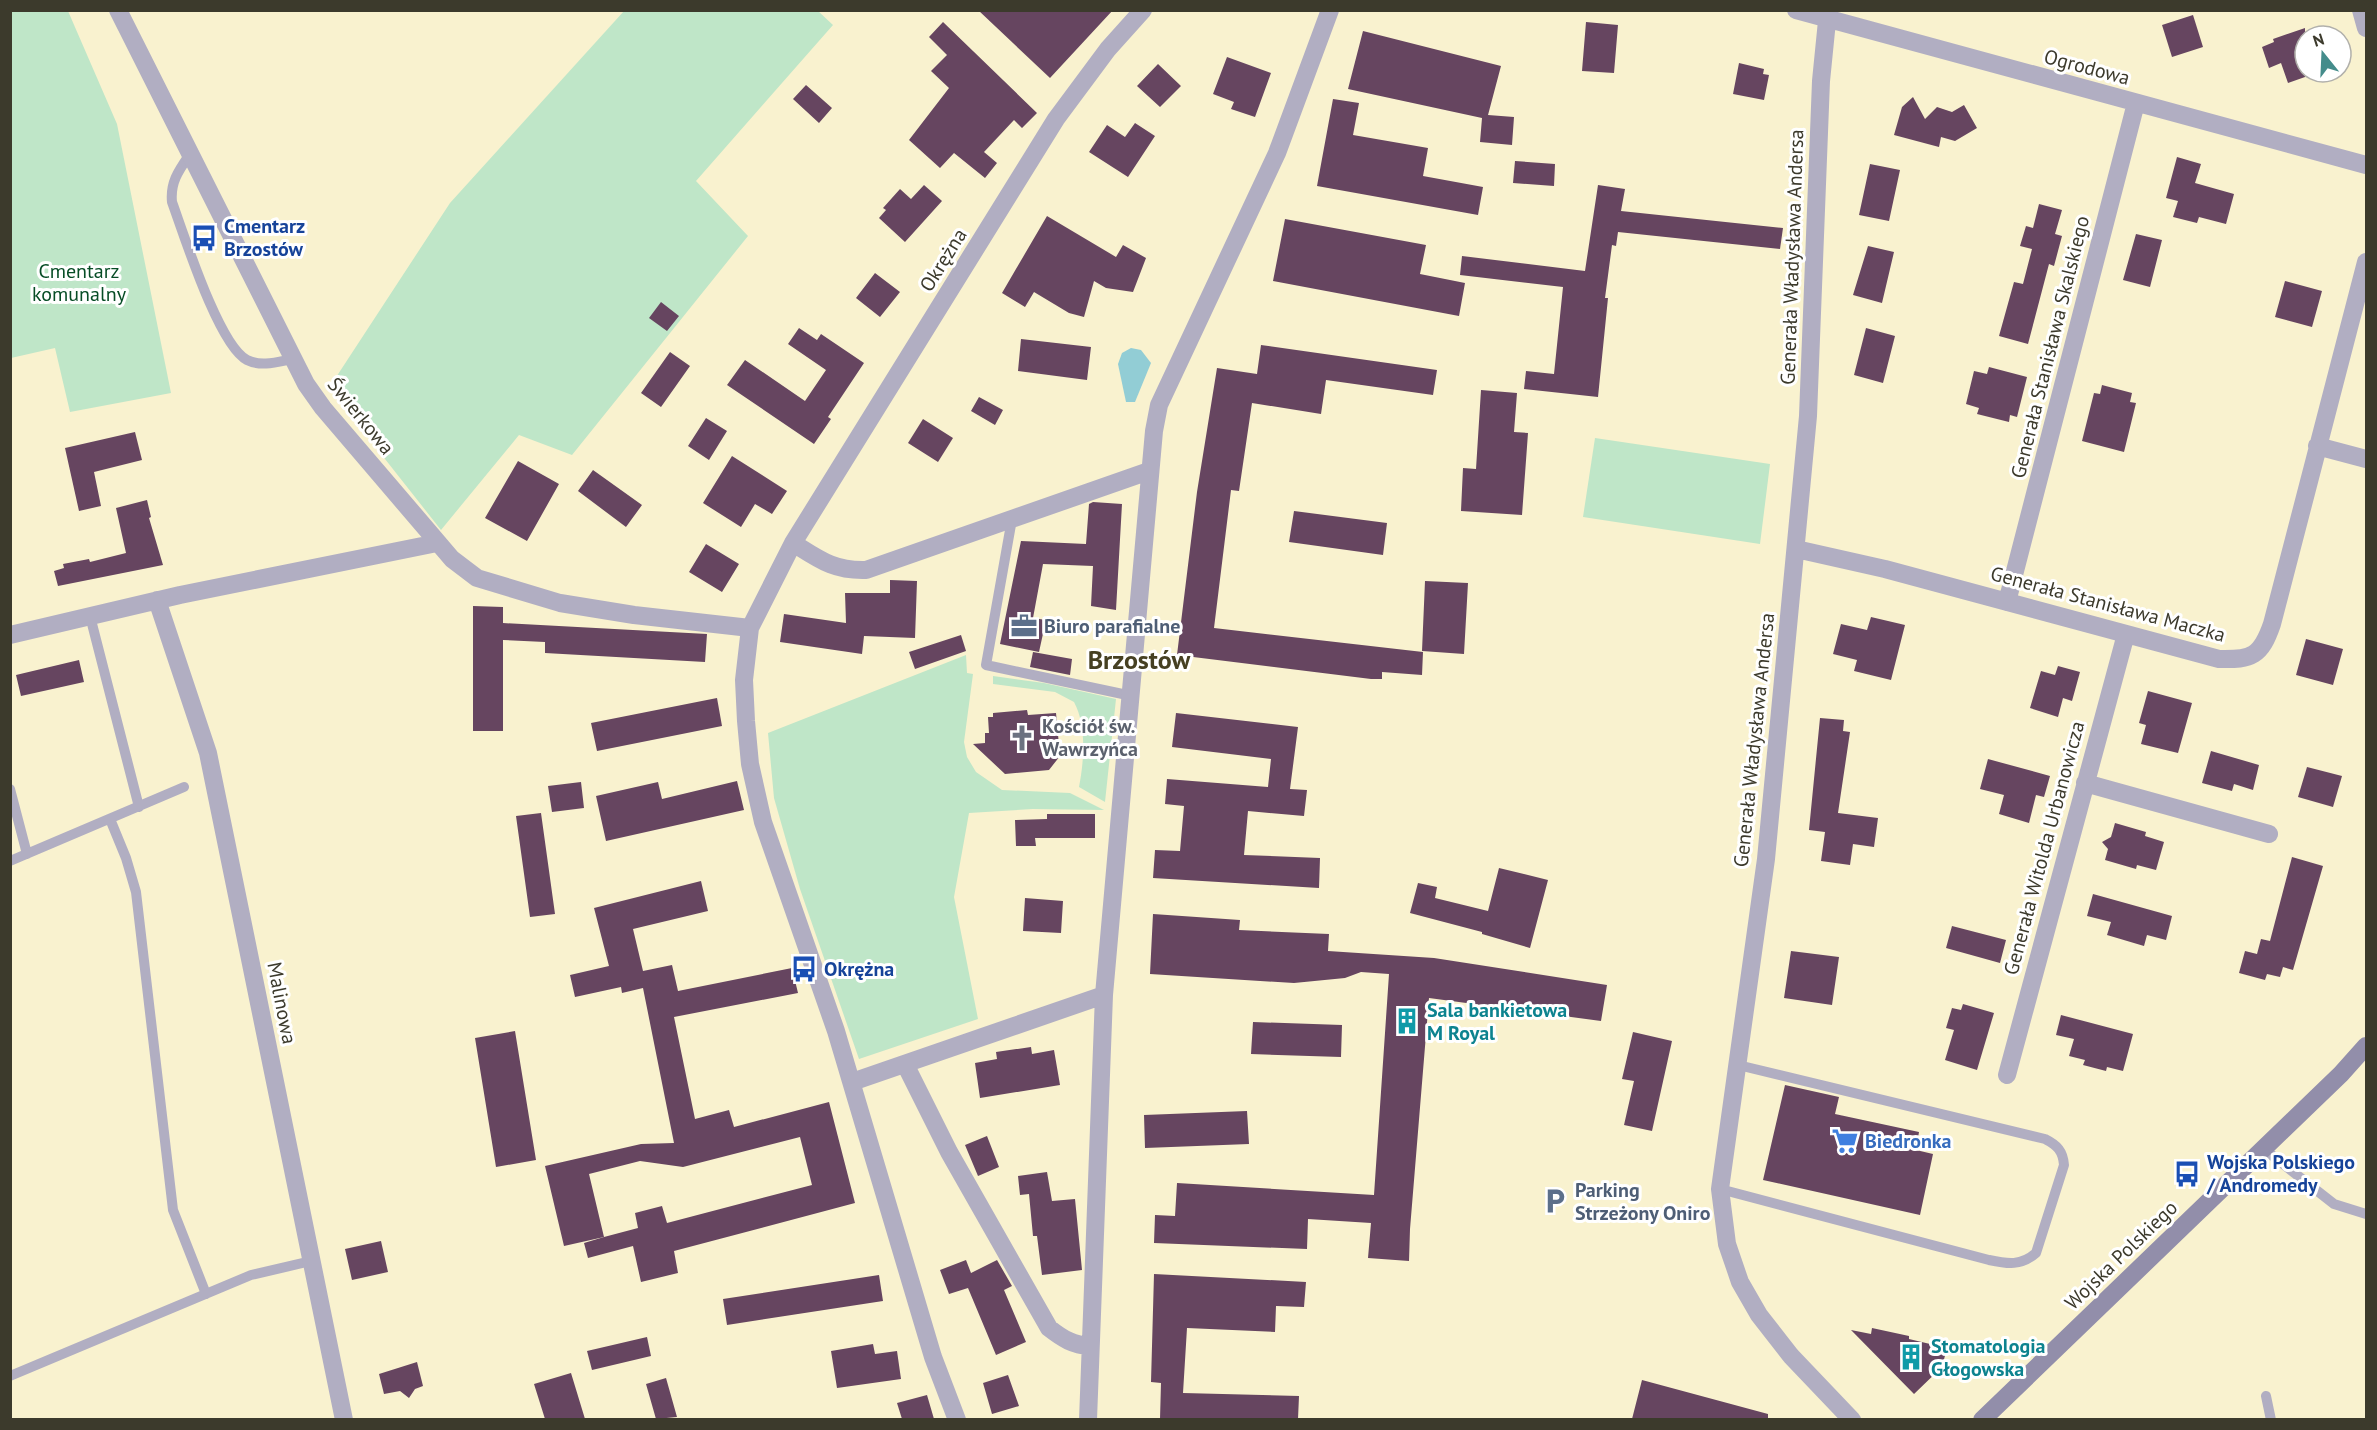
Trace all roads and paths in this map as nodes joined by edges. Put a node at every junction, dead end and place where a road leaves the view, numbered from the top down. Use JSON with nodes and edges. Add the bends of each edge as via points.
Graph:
{"nodes":[{"id":1,"x":117,"y":10,"type":"edge"},
{"id":2,"x":1143,"y":10,"type":"edge"},
{"id":3,"x":1330,"y":10,"type":"edge"},
{"id":4,"x":1796,"y":10,"type":"edge"},
{"id":5,"x":2361,"y":10,"type":"edge"},
{"id":6,"x":1827,"y":21,"type":"junction"},
{"id":7,"x":2367,"y":28,"type":"edge"},
{"id":8,"x":2136,"y":104,"type":"junction"},
{"id":9,"x":190,"y":154,"type":"junction"},
{"id":10,"x":2367,"y":165,"type":"edge"},
{"id":11,"x":2367,"y":262,"type":"edge"},
{"id":12,"x":292,"y":359,"type":"junction"},
{"id":13,"x":2317,"y":446,"type":"junction"},
{"id":14,"x":2367,"y":459,"type":"edge"},
{"id":15,"x":1149,"y":471,"type":"junction"},
{"id":16,"x":1012,"y":519,"type":"junction"},
{"id":17,"x":437,"y":543,"type":"junction"},
{"id":18,"x":793,"y":543,"type":"junction"},
{"id":19,"x":1796,"y":549,"type":"junction"},
{"id":20,"x":157,"y":600,"type":"junction"},
{"id":21,"x":2007,"y":602,"type":"junction"},
{"id":22,"x":90,"y":616,"type":"junction"},
{"id":23,"x":750,"y":628,"type":"junction"},
{"id":24,"x":2126,"y":634,"type":"junction"},
{"id":25,"x":10,"y":635,"type":"edge"},
{"id":26,"x":1132,"y":696,"type":"junction"},
{"id":27,"x":2085,"y":783,"type":"junction"},
{"id":28,"x":184,"y":787,"type":"dead end"},
{"id":29,"x":10,"y":789,"type":"edge"},
{"id":30,"x":139,"y":807,"type":"junction"},
{"id":31,"x":110,"y":819,"type":"junction"},
{"id":32,"x":2269,"y":834,"type":"dead end"},
{"id":33,"x":27,"y":854,"type":"junction"},
{"id":34,"x":10,"y":861,"type":"edge"},
{"id":35,"x":1104,"y":995,"type":"junction"},
{"id":36,"x":2367,"y":1046,"type":"edge"},
{"id":37,"x":905,"y":1064,"type":"junction"},
{"id":38,"x":1738,"y":1065,"type":"junction"},
{"id":39,"x":2007,"y":1075,"type":"dead end"},
{"id":40,"x":852,"y":1082,"type":"junction"},
{"id":41,"x":2264,"y":1149,"type":"junction"},
{"id":42,"x":1720,"y":1189,"type":"junction"},
{"id":43,"x":2367,"y":1214,"type":"edge"},
{"id":44,"x":311,"y":1261,"type":"junction"},
{"id":45,"x":206,"y":1294,"type":"junction"},
{"id":46,"x":1090,"y":1347,"type":"junction"},
{"id":47,"x":10,"y":1376,"type":"edge"},
{"id":48,"x":2266,"y":1396,"type":"dead end"},
{"id":49,"x":344,"y":1419,"type":"edge"},
{"id":50,"x":957,"y":1419,"type":"edge"},
{"id":51,"x":1088,"y":1419,"type":"edge"},
{"id":52,"x":1852,"y":1419,"type":"edge"},
{"id":53,"x":1982,"y":1419,"type":"edge"},
{"id":54,"x":2271,"y":1419,"type":"edge"}],
"edges":[{"from":1,"to":9,"type":"street","name":"Świerkowa"},
{"from":2,"to":18,"type":"street","name":"Okrężna","via":[[1108,49],[1056,119]]},
{"from":3,"to":15,"type":"street","via":[[1277,153],[1160,405]]},
{"from":4,"to":6,"type":"street","name":"Ogrodowa"},
{"from":5,"to":7,"type":"street"},
{"from":6,"to":8,"type":"street","name":"Ogrodowa"},
{"from":6,"to":19,"type":"street","name":"Generała Władysława Andersa","via":[[1821,81],[1808,416]]},
{"from":8,"to":10,"type":"street","name":"Ogrodowa"},
{"from":8,"to":21,"type":"street","name":"Generała Stanisława Skalskiego"},
{"from":9,"to":12,"type":"street","name":"Świerkowa"},
{"from":9,"to":12,"type":"lane","via":[[174,177],[171,202],[222,331],[238,355],[248,361],[261,364]]},
{"from":11,"to":13,"type":"street","name":"Generała Stanisława Maczka"},
{"from":12,"to":17,"type":"street","name":"Świerkowa","via":[[323,408]]},
{"from":13,"to":14,"type":"street"},
{"from":13,"to":24,"type":"street","name":"Generała Stanisława Maczka","via":[[2272,624],[2261,650],[2238,659],[2219,659]]},
{"from":15,"to":16,"type":"street"},
{"from":15,"to":26,"type":"street"},
{"from":16,"to":18,"type":"street","via":[[867,570],[845,570],[826,564]]},
{"from":16,"to":26,"type":"lane","via":[[986,665]]},
{"from":17,"to":20,"type":"street"},
{"from":17,"to":23,"type":"street","name":"Świerkowa","via":[[477,578],[521,593],[634,615]]},
{"from":18,"to":23,"type":"street","name":"Okrężna"},
{"from":19,"to":21,"type":"street","name":"Generała Stanisława Maczka"},
{"from":19,"to":38,"type":"street","name":"Generała Władysława Andersa","via":[[1766,859]]},
{"from":20,"to":22,"type":"street"},
{"from":20,"to":44,"type":"street","name":"Malinowa","via":[[208,753]]},
{"from":21,"to":24,"type":"street","name":"Generała Stanisława Maczka"},
{"from":22,"to":25,"type":"street"},
{"from":22,"to":30,"type":"lane"},
{"from":23,"to":40,"type":"street","name":"Okrężna","via":[[744,680],[752,776],[763,822]]},
{"from":24,"to":27,"type":"street","name":"Generała Witolda Urbanowicza"},
{"from":26,"to":35,"type":"street"},
{"from":27,"to":32,"type":"street"},
{"from":27,"to":39,"type":"street","name":"Generała Witolda Urbanowicza"},
{"from":28,"to":30,"type":"lane"},
{"from":29,"to":33,"type":"lane"},
{"from":30,"to":31,"type":"lane"},
{"from":31,"to":33,"type":"lane"},
{"from":31,"to":45,"type":"lane","via":[[136,892],[173,1210]]},
{"from":33,"to":34,"type":"lane"},
{"from":35,"to":37,"type":"street"},
{"from":35,"to":46,"type":"street"},
{"from":36,"to":41,"type":"street","name":"Wojska Polskiego"},
{"from":37,"to":40,"type":"street"},
{"from":37,"to":46,"type":"street","via":[[948,1152],[1049,1328],[1064,1340]]},
{"from":38,"to":42,"type":"street","name":"Generała Władysława Andersa"},
{"from":38,"to":42,"type":"lane","via":[[2045,1139],[2064,1155],[2064,1165],[2037,1253],[2015,1264]]},
{"from":40,"to":50,"type":"street","name":"Okrężna","via":[[933,1357]]},
{"from":41,"to":43,"type":"lane","via":[[2334,1204]]},
{"from":41,"to":53,"type":"street","name":"Wojska Polskiego"},
{"from":42,"to":52,"type":"street","name":"Generała Władysława Andersa","via":[[1727,1244],[1740,1282],[1759,1315],[1791,1356]]},
{"from":44,"to":45,"type":"lane","via":[[269,1270]]},
{"from":44,"to":49,"type":"street","name":"Malinowa"},
{"from":45,"to":47,"type":"lane"},
{"from":46,"to":51,"type":"street"},
{"from":48,"to":54,"type":"lane"}]}
